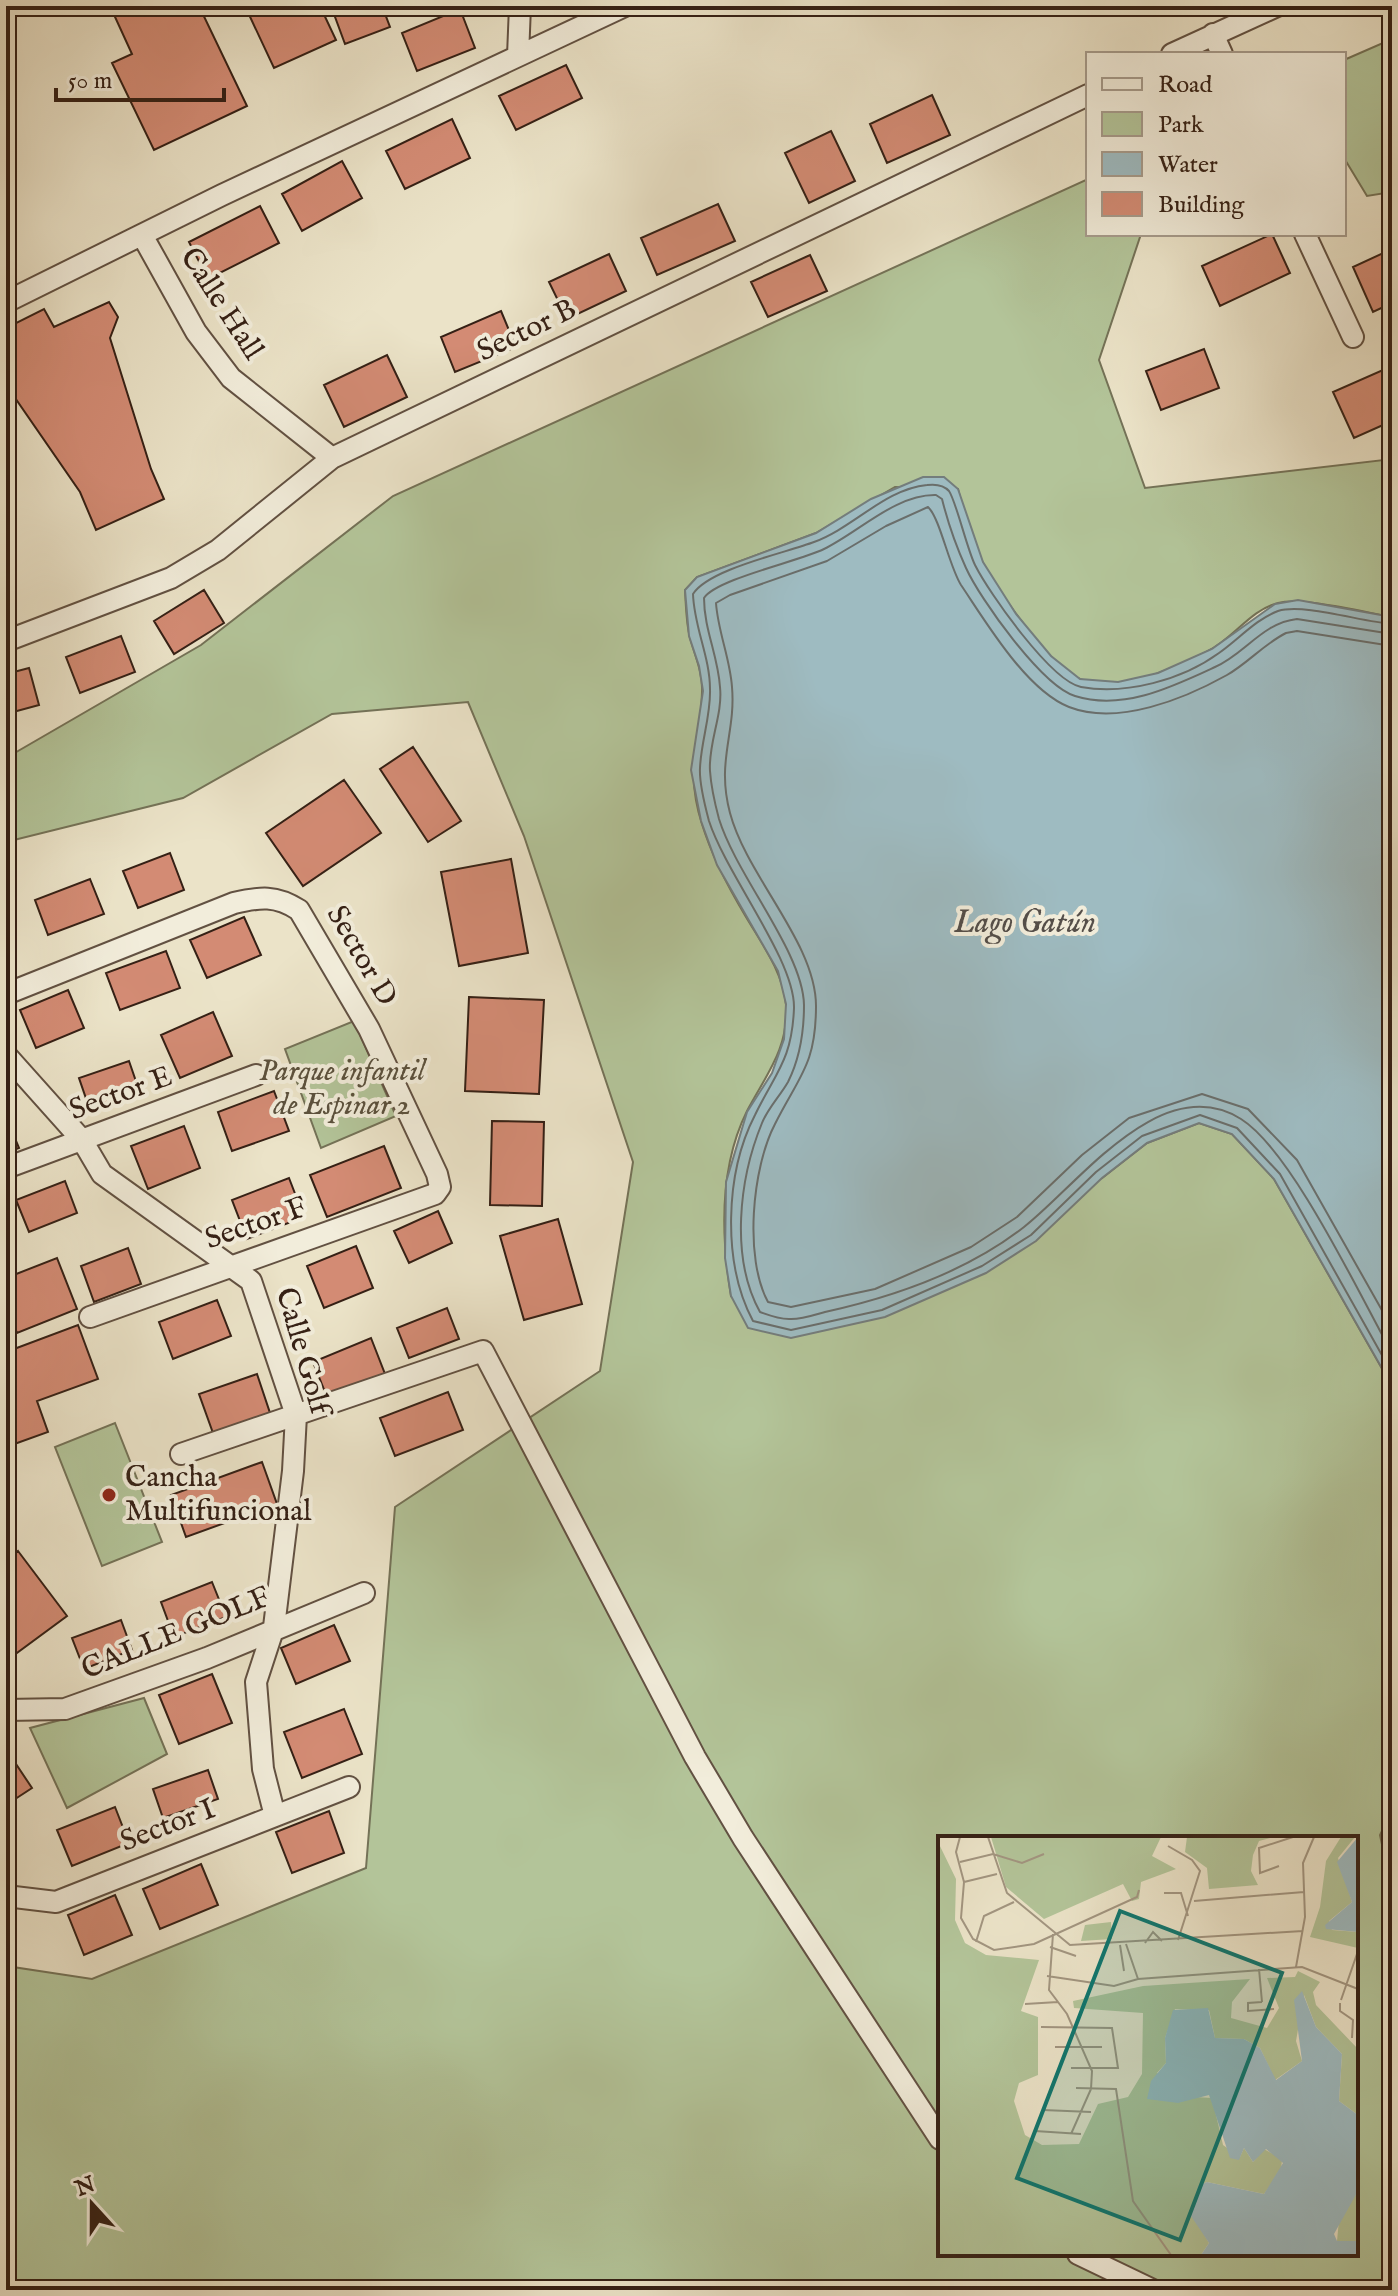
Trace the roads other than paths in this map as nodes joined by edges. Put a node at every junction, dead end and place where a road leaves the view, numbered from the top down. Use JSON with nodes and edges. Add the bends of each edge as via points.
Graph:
{"nodes":[{"id":1,"x":520,"y":6,"type":"edge"},
{"id":2,"x":625,"y":6,"type":"edge"},
{"id":3,"x":1277,"y":6,"type":"edge"},
{"id":4,"x":1213,"y":34,"type":"junction"},
{"id":5,"x":1176,"y":52,"type":"edge"},
{"id":6,"x":1221,"y":52,"type":"edge"},
{"id":7,"x":518,"y":56,"type":"junction"},
{"id":8,"x":1086,"y":96,"type":"edge"},
{"id":9,"x":142,"y":235,"type":"junction"},
{"id":10,"x":1306,"y":236,"type":"edge"},
{"id":11,"x":6,"y":302,"type":"edge"},
{"id":12,"x":1353,"y":337,"type":"dead end"},
{"id":13,"x":332,"y":458,"type":"junction"},
{"id":14,"x":6,"y":641,"type":"edge"},
{"id":15,"x":6,"y":994,"type":"edge"},
{"id":16,"x":6,"y":1055,"type":"edge"},
{"id":17,"x":256,"y":1075,"type":"dead end"},
{"id":18,"x":82,"y":1140,"type":"junction"},
{"id":19,"x":6,"y":1168,"type":"edge"},
{"id":20,"x":440,"y":1187,"type":"joint"},
{"id":21,"x":231,"y":1264,"type":"junction"},
{"id":22,"x":90,"y":1317,"type":"dead end"},
{"id":23,"x":296,"y":1415,"type":"junction"},
{"id":24,"x":181,"y":1454,"type":"dead end"},
{"id":25,"x":364,"y":1593,"type":"dead end"},
{"id":26,"x":274,"y":1627,"type":"junction"},
{"id":27,"x":6,"y":1710,"type":"edge"},
{"id":28,"x":349,"y":1787,"type":"dead end"},
{"id":29,"x":275,"y":1816,"type":"junction"},
{"id":30,"x":6,"y":1896,"type":"edge"},
{"id":31,"x":938,"y":2136,"type":"edge"},
{"id":32,"x":1082,"y":2256,"type":"edge"},
{"id":33,"x":1153,"y":2290,"type":"edge"}],
"edges":[{"from":1,"to":7,"type":"street"},
{"from":2,"to":7,"type":"street"},
{"from":3,"to":4,"type":"street"},
{"from":4,"to":5,"type":"street"},
{"from":4,"to":6,"type":"street"},
{"from":7,"to":9,"type":"street"},
{"from":8,"to":13,"type":"street","name":"Sector B"},
{"from":9,"to":11,"type":"street"},
{"from":9,"to":13,"type":"street","name":"Calle Hall","via":[[196,332],[231,378]]},
{"from":10,"to":12,"type":"street"},
{"from":13,"to":14,"type":"street","name":"Sector B","via":[[218,550],[171,578]]},
{"from":15,"to":20,"type":"street","name":"Sector D","via":[[234,903],[283,899],[299,910],[369,1029]]},
{"from":16,"to":18,"type":"street","name":"Calle Golf"},
{"from":17,"to":18,"type":"street","name":"Sector E"},
{"from":18,"to":19,"type":"street","name":"Sector E"},
{"from":18,"to":21,"type":"street","name":"Calle Golf","via":[[102,1174]]},
{"from":20,"to":21,"type":"street","name":"Sector F","via":[[435,1194]]},
{"from":21,"to":22,"type":"street","name":"Sector F"},
{"from":21,"to":23,"type":"street","name":"Calle Golf","via":[[251,1281]]},
{"from":23,"to":24,"type":"street"},
{"from":23,"to":26,"type":"street","name":"Calle Golf"},
{"from":23,"to":31,"type":"street","via":[[483,1351],[695,1757]]},
{"from":25,"to":26,"type":"street","name":"CALLE GOLF"},
{"from":26,"to":27,"type":"street","name":"CALLE GOLF","via":[[207,1658],[65,1709]]},
{"from":26,"to":29,"type":"street","name":"Calle Golf","via":[[256,1682],[263,1769]]},
{"from":28,"to":29,"type":"street","name":"Sector I"},
{"from":29,"to":30,"type":"street","name":"Sector I","via":[[56,1902]]},
{"from":32,"to":33,"type":"street"}]}
